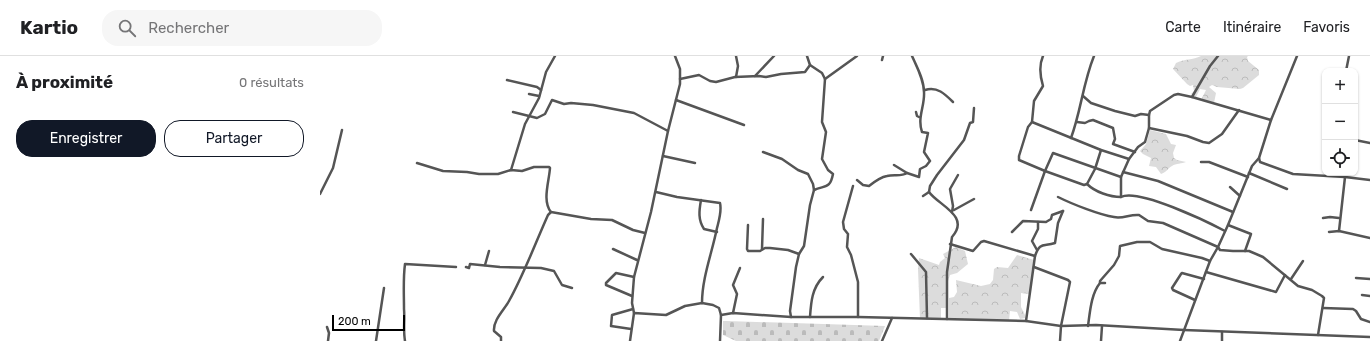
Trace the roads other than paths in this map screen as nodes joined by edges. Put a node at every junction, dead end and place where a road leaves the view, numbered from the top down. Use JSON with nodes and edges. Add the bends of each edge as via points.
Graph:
{"nodes":[{"id":1,"x":555,"y":56,"type":"edge"},
{"id":2,"x":675,"y":56,"type":"edge"},
{"id":3,"x":736,"y":56,"type":"edge"},
{"id":4,"x":774,"y":56,"type":"edge"},
{"id":5,"x":807,"y":56,"type":"edge"},
{"id":6,"x":857,"y":56,"type":"edge"},
{"id":7,"x":883,"y":56,"type":"edge"},
{"id":8,"x":912,"y":56,"type":"edge"},
{"id":9,"x":1043,"y":56,"type":"edge"},
{"id":10,"x":1094,"y":56,"type":"edge"},
{"id":11,"x":1218,"y":56,"type":"edge"},
{"id":12,"x":1297,"y":56,"type":"edge"},
{"id":13,"x":1349,"y":56,"type":"edge"},
{"id":14,"x":882,"y":60,"type":"dead end"},
{"id":15,"x":810,"y":66,"type":"junction"},
{"id":16,"x":1347,"y":68,"type":"edge"},
{"id":17,"x":807,"y":70,"type":"junction"},
{"id":18,"x":816,"y":70,"type":"junction"},
{"id":19,"x":754,"y":76,"type":"junction"},
{"id":20,"x":736,"y":77,"type":"junction"},
{"id":21,"x":680,"y":78,"type":"junction"},
{"id":22,"x":825,"y":79,"type":"junction"},
{"id":23,"x":507,"y":80,"type":"dead end"},
{"id":24,"x":541,"y":90,"type":"junction"},
{"id":25,"x":924,"y":90,"type":"junction"},
{"id":26,"x":529,"y":94,"type":"dead end"},
{"id":27,"x":539,"y":96,"type":"junction"},
{"id":28,"x":1083,"y":96,"type":"junction"},
{"id":29,"x":1192,"y":97,"type":"junction"},
{"id":30,"x":676,"y":100,"type":"junction"},
{"id":31,"x":954,"y":102,"type":"dead end"},
{"id":32,"x":974,"y":108,"type":"dead end"},
{"id":33,"x":1239,"y":110,"type":"junction"},
{"id":34,"x":513,"y":112,"type":"dead end"},
{"id":35,"x":916,"y":112,"type":"dead end"},
{"id":36,"x":1149,"y":115,"type":"junction"},
{"id":37,"x":530,"y":117,"type":"junction"},
{"id":38,"x":919,"y":118,"type":"junction"},
{"id":39,"x":1271,"y":120,"type":"junction"},
{"id":40,"x":1032,"y":122,"type":"junction"},
{"id":41,"x":1077,"y":122,"type":"junction"},
{"id":42,"x":744,"y":125,"type":"dead end"},
{"id":43,"x":1149,"y":128,"type":"junction"},
{"id":44,"x":342,"y":130,"type":"dead end"},
{"id":45,"x":668,"y":131,"type":"junction"},
{"id":46,"x":1071,"y":138,"type":"junction"},
{"id":47,"x":1358,"y":141,"type":"edge"},
{"id":48,"x":1370,"y":143,"type":"edge"},
{"id":49,"x":1101,"y":150,"type":"junction"},
{"id":50,"x":763,"y":152,"type":"dead end"},
{"id":51,"x":1135,"y":152,"type":"junction"},
{"id":52,"x":663,"y":156,"type":"junction"},
{"id":53,"x":1259,"y":158,"type":"junction"},
{"id":54,"x":1129,"y":160,"type":"junction"},
{"id":55,"x":1201,"y":162,"type":"dead end"},
{"id":56,"x":695,"y":163,"type":"dead end"},
{"id":57,"x":417,"y":164,"type":"dead end"},
{"id":58,"x":894,"y":165,"type":"dead end"},
{"id":59,"x":1095,"y":169,"type":"junction"},
{"id":60,"x":511,"y":170,"type":"junction"},
{"id":61,"x":1045,"y":171,"type":"junction"},
{"id":62,"x":1123,"y":172,"type":"junction"},
{"id":63,"x":907,"y":173,"type":"junction"},
{"id":64,"x":1249,"y":173,"type":"junction"},
{"id":65,"x":958,"y":174,"type":"dead end"},
{"id":66,"x":1121,"y":177,"type":"junction"},
{"id":67,"x":1248,"y":177,"type":"junction"},
{"id":68,"x":1345,"y":177,"type":"junction"},
{"id":69,"x":858,"y":180,"type":"dead end"},
{"id":70,"x":1370,"y":180,"type":"edge"},
{"id":71,"x":1087,"y":184,"type":"junction"},
{"id":72,"x":853,"y":186,"type":"dead end"},
{"id":73,"x":1230,"y":187,"type":"dead end"},
{"id":74,"x":1287,"y":189,"type":"dead end"},
{"id":75,"x":814,"y":190,"type":"junction"},
{"id":76,"x":656,"y":192,"type":"junction"},
{"id":77,"x":929,"y":192,"type":"junction"},
{"id":78,"x":320,"y":194,"type":"edge"},
{"id":79,"x":922,"y":196,"type":"dead end"},
{"id":80,"x":1240,"y":196,"type":"junction"},
{"id":81,"x":1058,"y":197,"type":"dead end"},
{"id":82,"x":1121,"y":198,"type":"junction"},
{"id":83,"x":974,"y":199,"type":"dead end"},
{"id":84,"x":701,"y":200,"type":"junction"},
{"id":85,"x":1031,"y":210,"type":"dead end"},
{"id":86,"x":953,"y":211,"type":"junction"},
{"id":87,"x":551,"y":212,"type":"junction"},
{"id":88,"x":1234,"y":212,"type":"junction"},
{"id":89,"x":1322,"y":218,"type":"dead end"},
{"id":90,"x":1339,"y":218,"type":"junction"},
{"id":91,"x":763,"y":219,"type":"dead end"},
{"id":92,"x":1038,"y":222,"type":"junction"},
{"id":93,"x":748,"y":225,"type":"dead end"},
{"id":94,"x":1228,"y":225,"type":"junction"},
{"id":95,"x":1225,"y":231,"type":"junction"},
{"id":96,"x":1339,"y":231,"type":"junction"},
{"id":97,"x":716,"y":232,"type":"junction"},
{"id":98,"x":1012,"y":232,"type":"dead end"},
{"id":99,"x":1329,"y":232,"type":"dead end"},
{"id":100,"x":645,"y":233,"type":"junction"},
{"id":101,"x":1370,"y":238,"type":"edge"},
{"id":102,"x":950,"y":244,"type":"junction"},
{"id":103,"x":1218,"y":247,"type":"junction"},
{"id":104,"x":613,"y":249,"type":"dead end"},
{"id":105,"x":762,"y":249,"type":"junction"},
{"id":106,"x":1037,"y":250,"type":"junction"},
{"id":107,"x":1245,"y":251,"type":"junction"},
{"id":108,"x":489,"y":252,"type":"dead end"},
{"id":109,"x":799,"y":254,"type":"junction"},
{"id":110,"x":911,"y":254,"type":"dead end"},
{"id":111,"x":1035,"y":256,"type":"junction"},
{"id":112,"x":638,"y":260,"type":"junction"},
{"id":113,"x":1303,"y":260,"type":"dead end"},
{"id":114,"x":1210,"y":261,"type":"junction"},
{"id":115,"x":485,"y":265,"type":"junction"},
{"id":116,"x":456,"y":267,"type":"dead end"},
{"id":117,"x":466,"y":267,"type":"dead end"},
{"id":118,"x":525,"y":267,"type":"junction"},
{"id":119,"x":1034,"y":267,"type":"junction"},
{"id":120,"x":740,"y":268,"type":"dead end"},
{"id":121,"x":1206,"y":272,"type":"junction"},
{"id":122,"x":1285,"y":275,"type":"junction"},
{"id":123,"x":634,"y":277,"type":"junction"},
{"id":124,"x":823,"y":277,"type":"dead end"},
{"id":125,"x":1356,"y":278,"type":"dead end"},
{"id":126,"x":1204,"y":279,"type":"junction"},
{"id":127,"x":1291,"y":279,"type":"junction"},
{"id":128,"x":1370,"y":279,"type":"edge"},
{"id":129,"x":1100,"y":283,"type":"junction"},
{"id":130,"x":1105,"y":283,"type":"dead end"},
{"id":131,"x":384,"y":288,"type":"dead end"},
{"id":132,"x":572,"y":288,"type":"dead end"},
{"id":133,"x":1362,"y":295,"type":"dead end"},
{"id":134,"x":632,"y":296,"type":"junction"},
{"id":135,"x":1370,"y":296,"type":"edge"},
{"id":136,"x":1195,"y":300,"type":"junction"},
{"id":137,"x":702,"y":303,"type":"junction"},
{"id":138,"x":1323,"y":308,"type":"junction"},
{"id":139,"x":633,"y":309,"type":"junction"},
{"id":140,"x":634,"y":313,"type":"junction"},
{"id":141,"x":733,"y":313,"type":"junction"},
{"id":142,"x":721,"y":315,"type":"junction"},
{"id":143,"x":791,"y":317,"type":"junction"},
{"id":144,"x":810,"y":317,"type":"junction"},
{"id":145,"x":858,"y":317,"type":"junction"},
{"id":146,"x":892,"y":318,"type":"junction"},
{"id":147,"x":927,"y":318,"type":"junction"},
{"id":148,"x":947,"y":319,"type":"junction"},
{"id":149,"x":1026,"y":321,"type":"junction"},
{"id":150,"x":1370,"y":322,"type":"edge"},
{"id":151,"x":1061,"y":326,"type":"junction"},
{"id":152,"x":1088,"y":326,"type":"junction"},
{"id":153,"x":1102,"y":326,"type":"junction"},
{"id":154,"x":327,"y":327,"type":"dead end"},
{"id":155,"x":631,"y":329,"type":"junction"},
{"id":156,"x":1184,"y":330,"type":"junction"},
{"id":157,"x":1222,"y":332,"type":"junction"},
{"id":158,"x":1318,"y":335,"type":"junction"},
{"id":159,"x":1339,"y":336,"type":"junction"},
{"id":160,"x":1370,"y":337,"type":"edge"},
{"id":161,"x":328,"y":341,"type":"edge"},
{"id":162,"x":376,"y":341,"type":"edge"},
{"id":163,"x":405,"y":341,"type":"edge"},
{"id":164,"x":501,"y":341,"type":"edge"},
{"id":165,"x":630,"y":341,"type":"edge"},
{"id":166,"x":720,"y":341,"type":"edge"},
{"id":167,"x":882,"y":341,"type":"edge"},
{"id":168,"x":1060,"y":341,"type":"edge"},
{"id":169,"x":1101,"y":341,"type":"edge"},
{"id":170,"x":1180,"y":341,"type":"edge"},
{"id":171,"x":1222,"y":341,"type":"edge"},
{"id":172,"x":1339,"y":341,"type":"edge"}],
"edges":[{"from":1,"to":24,"type":"street","via":[[546,72]]},
{"from":2,"to":21,"type":"street"},
{"from":3,"to":20,"type":"street"},
{"from":4,"to":19,"type":"street"},
{"from":5,"to":15,"type":"street"},
{"from":6,"to":22,"type":"street"},
{"from":7,"to":14,"type":"street"},
{"from":8,"to":25,"type":"street"},
{"from":9,"to":40,"type":"street","via":[[1040,75],[1043,86],[1034,101]]},
{"from":10,"to":28,"type":"street"},
{"from":11,"to":29,"type":"street"},
{"from":12,"to":39,"type":"street"},
{"from":13,"to":16,"type":"street"},
{"from":15,"to":17,"type":"street"},
{"from":15,"to":18,"type":"street"},
{"from":17,"to":18,"type":"street"},
{"from":17,"to":19,"type":"street","via":[[766,77]]},
{"from":18,"to":22,"type":"street","via":[[822,73]]},
{"from":19,"to":20,"type":"street"},
{"from":20,"to":21,"type":"street","via":[[713,82],[699,75]]},
{"from":21,"to":30,"type":"street"},
{"from":22,"to":75,"type":"street","via":[[822,122],[826,132],[822,159],[833,174],[828,186]]},
{"from":23,"to":24,"type":"street"},
{"from":24,"to":27,"type":"street"},
{"from":25,"to":31,"type":"street","via":[[938,90]]},
{"from":25,"to":38,"type":"street"},
{"from":26,"to":27,"type":"street"},
{"from":27,"to":37,"type":"street"},
{"from":28,"to":36,"type":"street","via":[[1091,103],[1104,108],[1135,116]]},
{"from":28,"to":41,"type":"street"},
{"from":29,"to":33,"type":"street"},
{"from":29,"to":36,"type":"street","via":[[1174,95],[1150,110]]},
{"from":30,"to":42,"type":"street"},
{"from":30,"to":45,"type":"street"},
{"from":32,"to":77,"type":"street","via":[[973,122],[970,123],[964,140],[937,175]]},
{"from":33,"to":39,"type":"street"},
{"from":33,"to":43,"type":"street","via":[[1222,134],[1209,143]]},
{"from":34,"to":37,"type":"street"},
{"from":35,"to":38,"type":"street"},
{"from":36,"to":43,"type":"street"},
{"from":37,"to":45,"type":"street","via":[[537,118],[545,114],[552,100],[564,104],[593,105],[634,113]]},
{"from":37,"to":60,"type":"street","via":[[525,124]]},
{"from":38,"to":63,"type":"street","via":[[922,132],[928,133],[924,152],[930,161],[920,169],[919,176]]},
{"from":39,"to":53,"type":"street"},
{"from":40,"to":46,"type":"street"},
{"from":40,"to":61,"type":"street","via":[[1028,127],[1019,160]]},
{"from":41,"to":46,"type":"street"},
{"from":41,"to":51,"type":"street","via":[[1093,120],[1114,128],[1113,144]]},
{"from":43,"to":51,"type":"street","via":[[1145,142]]},
{"from":44,"to":78,"type":"street","via":[[333,168]]},
{"from":45,"to":52,"type":"street"},
{"from":46,"to":49,"type":"street"},
{"from":47,"to":48,"type":"street"},
{"from":49,"to":54,"type":"street"},
{"from":49,"to":59,"type":"street"},
{"from":50,"to":75,"type":"street","via":[[782,159],[808,174]]},
{"from":51,"to":54,"type":"street"},
{"from":52,"to":56,"type":"street"},
{"from":52,"to":76,"type":"street"},
{"from":53,"to":64,"type":"street"},
{"from":53,"to":68,"type":"street","via":[[1265,165],[1292,174]]},
{"from":54,"to":62,"type":"street"},
{"from":55,"to":67,"type":"street","via":[[1209,162]]},
{"from":57,"to":60,"type":"street","via":[[446,172],[498,174]]},
{"from":58,"to":63,"type":"street"},
{"from":59,"to":61,"type":"street","via":[[1053,153]]},
{"from":59,"to":66,"type":"street"},
{"from":59,"to":71,"type":"street"},
{"from":60,"to":87,"type":"street","via":[[522,171],[548,166],[550,168],[546,200],[547,208]]},
{"from":61,"to":71,"type":"street"},
{"from":61,"to":85,"type":"street"},
{"from":62,"to":66,"type":"street"},
{"from":62,"to":88,"type":"street","via":[[1158,181]]},
{"from":63,"to":69,"type":"street","via":[[882,178],[869,186]]},
{"from":64,"to":67,"type":"street"},
{"from":64,"to":74,"type":"street"},
{"from":65,"to":86,"type":"street","via":[[950,189]]},
{"from":66,"to":82,"type":"street"},
{"from":67,"to":80,"type":"street"},
{"from":68,"to":70,"type":"street"},
{"from":68,"to":90,"type":"street"},
{"from":71,"to":82,"type":"street","via":[[1100,192]]},
{"from":72,"to":145,"type":"street","via":[[843,222],[848,234],[847,248],[858,282]]},
{"from":73,"to":80,"type":"street"},
{"from":75,"to":109,"type":"street","via":[[804,246]]},
{"from":76,"to":84,"type":"street"},
{"from":76,"to":100,"type":"street"},
{"from":77,"to":79,"type":"street"},
{"from":77,"to":86,"type":"street"},
{"from":80,"to":88,"type":"street"},
{"from":81,"to":103,"type":"street","via":[[1115,218],[1139,215],[1148,221],[1163,223]]},
{"from":82,"to":95,"type":"street","via":[[1131,196],[1166,205]]},
{"from":83,"to":86,"type":"street"},
{"from":84,"to":97,"type":"street","via":[[700,223],[704,229]]},
{"from":84,"to":97,"type":"street","via":[[720,203]]},
{"from":86,"to":102,"type":"street","via":[[957,224]]},
{"from":87,"to":100,"type":"street","via":[[587,219],[612,220]]},
{"from":87,"to":118,"type":"street"},
{"from":88,"to":94,"type":"street"},
{"from":89,"to":90,"type":"street"},
{"from":90,"to":96,"type":"street"},
{"from":91,"to":105,"type":"street"},
{"from":92,"to":98,"type":"street","via":[[1023,221]]},
{"from":92,"to":106,"type":"street","via":[[1038,229],[1032,241]]},
{"from":92,"to":106,"type":"street","via":[[1046,222],[1052,215],[1063,211],[1055,242],[1042,245]]},
{"from":93,"to":105,"type":"street","via":[[747,250]]},
{"from":94,"to":95,"type":"street"},
{"from":94,"to":107,"type":"street","via":[[1251,234]]},
{"from":95,"to":103,"type":"street"},
{"from":96,"to":99,"type":"street"},
{"from":96,"to":101,"type":"street"},
{"from":97,"to":137,"type":"street","via":[[702,290]]},
{"from":100,"to":112,"type":"street"},
{"from":102,"to":111,"type":"street","via":[[973,251],[984,241]]},
{"from":102,"to":148,"type":"street"},
{"from":103,"to":107,"type":"street","via":[[1223,251]]},
{"from":103,"to":114,"type":"street"},
{"from":104,"to":112,"type":"street"},
{"from":105,"to":109,"type":"street","via":[[778,249]]},
{"from":106,"to":111,"type":"street"},
{"from":107,"to":122,"type":"street","via":[[1263,257]]},
{"from":108,"to":115,"type":"street"},
{"from":109,"to":143,"type":"street","via":[[793,285]]},
{"from":110,"to":147,"type":"street","via":[[926,272]]},
{"from":111,"to":119,"type":"street"},
{"from":112,"to":123,"type":"street"},
{"from":113,"to":127,"type":"street"},
{"from":114,"to":121,"type":"street"},
{"from":114,"to":129,"type":"street","via":[[1162,249],[1150,242],[1137,242],[1120,246],[1119,256]]},
{"from":115,"to":117,"type":"street","via":[[470,264],[469,268]]},
{"from":115,"to":118,"type":"street"},
{"from":116,"to":163,"type":"street","via":[[405,264]]},
{"from":118,"to":132,"type":"street","via":[[552,270],[558,275],[562,285]]},
{"from":118,"to":164,"type":"street","via":[[494,327]]},
{"from":119,"to":149,"type":"street"},
{"from":119,"to":151,"type":"street","via":[[1070,282]]},
{"from":120,"to":141,"type":"street","via":[[733,285],[737,294]]},
{"from":121,"to":122,"type":"street","via":[[1276,292]]},
{"from":121,"to":126,"type":"street"},
{"from":122,"to":127,"type":"street"},
{"from":123,"to":134,"type":"street"},
{"from":123,"to":134,"type":"street","via":[[616,273],[606,283]]},
{"from":124,"to":144,"type":"street","via":[[815,286]]},
{"from":125,"to":128,"type":"street"},
{"from":126,"to":136,"type":"street"},
{"from":126,"to":136,"type":"street","via":[[1182,273],[1172,288]]},
{"from":127,"to":138,"type":"street","via":[[1300,287],[1322,296]]},
{"from":129,"to":130,"type":"street"},
{"from":129,"to":152,"type":"street","via":[[1092,302]]},
{"from":131,"to":162,"type":"street"},
{"from":133,"to":135,"type":"street"},
{"from":134,"to":139,"type":"street"},
{"from":136,"to":156,"type":"street"},
{"from":137,"to":140,"type":"street","via":[[685,306],[666,315]]},
{"from":137,"to":142,"type":"street","via":[[719,308]]},
{"from":138,"to":150,"type":"street","via":[[1353,309],[1361,319]]},
{"from":138,"to":158,"type":"street"},
{"from":139,"to":140,"type":"street"},
{"from":139,"to":155,"type":"street","via":[[612,315],[611,323],[611,326]]},
{"from":140,"to":155,"type":"street"},
{"from":141,"to":142,"type":"street"},
{"from":141,"to":143,"type":"street"},
{"from":142,"to":166,"type":"street"},
{"from":143,"to":144,"type":"street"},
{"from":144,"to":145,"type":"street"},
{"from":145,"to":146,"type":"street"},
{"from":146,"to":147,"type":"street"},
{"from":146,"to":167,"type":"street"},
{"from":147,"to":148,"type":"street"},
{"from":148,"to":149,"type":"street"},
{"from":149,"to":151,"type":"street"},
{"from":151,"to":152,"type":"street"},
{"from":151,"to":168,"type":"street"},
{"from":152,"to":153,"type":"street"},
{"from":153,"to":156,"type":"street"},
{"from":153,"to":169,"type":"street"},
{"from":154,"to":161,"type":"street"},
{"from":155,"to":165,"type":"street"},
{"from":156,"to":157,"type":"street"},
{"from":156,"to":170,"type":"street"},
{"from":157,"to":158,"type":"street"},
{"from":157,"to":171,"type":"street"},
{"from":158,"to":159,"type":"street"},
{"from":159,"to":160,"type":"street"},
{"from":159,"to":172,"type":"street"}]}
